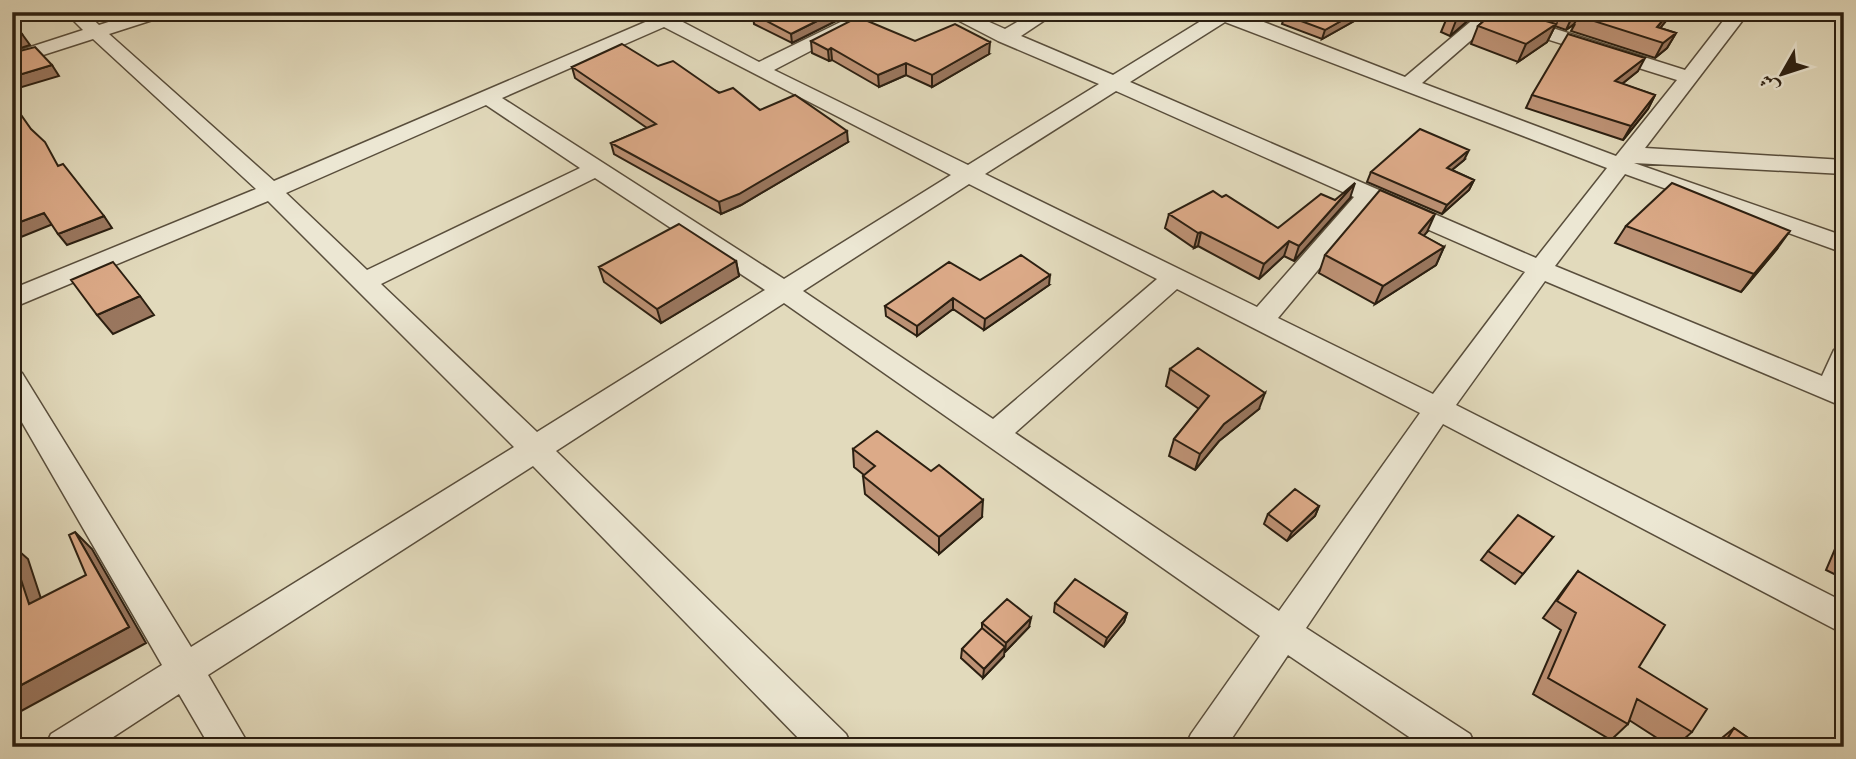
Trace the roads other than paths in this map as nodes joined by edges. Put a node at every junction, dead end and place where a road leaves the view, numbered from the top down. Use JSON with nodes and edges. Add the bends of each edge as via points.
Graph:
{"nodes":[{"id":1,"x":74,"y":12,"type":"edge"},
{"id":2,"x":159,"y":12,"type":"edge"},
{"id":3,"x":876,"y":12,"type":"edge"},
{"id":4,"x":951,"y":12,"type":"edge"},
{"id":5,"x":1048,"y":12,"type":"edge"},
{"id":6,"x":1740,"y":12,"type":"edge"},
{"id":7,"x":1223,"y":13,"type":"edge"},
{"id":8,"x":1487,"y":13,"type":"edge"},
{"id":9,"x":665,"y":15,"type":"edge"},
{"id":10,"x":96,"y":32,"type":"junction"},
{"id":11,"x":1005,"y":37,"type":"junction"},
{"id":12,"x":12,"y":59,"type":"edge"},
{"id":13,"x":759,"y":70,"type":"junction"},
{"id":14,"x":1691,"y":78,"type":"junction"},
{"id":15,"x":1114,"y":85,"type":"junction"},
{"id":16,"x":1408,"y":85,"type":"junction"},
{"id":17,"x":487,"y":97,"type":"junction"},
{"id":18,"x":1628,"y":160,"type":"junction"},
{"id":19,"x":1844,"y":167,"type":"edge"},
{"id":20,"x":597,"y":168,"type":"junction"},
{"id":21,"x":967,"y":175,"type":"junction"},
{"id":22,"x":271,"y":191,"type":"junction"},
{"id":23,"x":1368,"y":195,"type":"junction"},
{"id":24,"x":1844,"y":245,"type":"edge"},
{"id":25,"x":1540,"y":269,"type":"junction"},
{"id":26,"x":1174,"y":278,"type":"junction"},
{"id":27,"x":365,"y":282,"type":"junction"},
{"id":28,"x":786,"y":292,"type":"junction"},
{"id":29,"x":12,"y":299,"type":"edge"},
{"id":30,"x":1260,"y":321,"type":"junction"},
{"id":31,"x":1844,"y":358,"type":"edge"},
{"id":32,"x":12,"y":380,"type":"edge"},
{"id":33,"x":1837,"y":394,"type":"edge"},
{"id":34,"x":1438,"y":409,"type":"junction"},
{"id":35,"x":995,"y":434,"type":"junction"},
{"id":36,"x":535,"y":449,"type":"junction"},
{"id":37,"x":1844,"y":619,"type":"edge"},
{"id":38,"x":1282,"y":632,"type":"junction"},
{"id":39,"x":187,"y":669,"type":"junction"},
{"id":40,"x":64,"y":747,"type":"edge"},
{"id":41,"x":231,"y":747,"type":"edge"},
{"id":42,"x":833,"y":747,"type":"edge"},
{"id":43,"x":1204,"y":747,"type":"edge"},
{"id":44,"x":1457,"y":747,"type":"edge"}],
"edges":[{"from":1,"to":10,"type":"street"},
{"from":2,"to":10,"type":"street"},
{"from":3,"to":13,"type":"street"},
{"from":4,"to":11,"type":"street"},
{"from":5,"to":11,"type":"street"},
{"from":6,"to":14,"type":"street"},
{"from":7,"to":15,"type":"street"},
{"from":7,"to":16,"type":"street"},
{"from":8,"to":14,"type":"street"},
{"from":8,"to":16,"type":"street"},
{"from":9,"to":13,"type":"street"},
{"from":9,"to":17,"type":"street"},
{"from":10,"to":12,"type":"street"},
{"from":10,"to":22,"type":"street"},
{"from":11,"to":15,"type":"street"},
{"from":13,"to":21,"type":"street"},
{"from":14,"to":18,"type":"street"},
{"from":15,"to":21,"type":"street"},
{"from":15,"to":23,"type":"street"},
{"from":16,"to":18,"type":"street"},
{"from":17,"to":20,"type":"street"},
{"from":17,"to":22,"type":"street"},
{"from":18,"to":19,"type":"street"},
{"from":18,"to":24,"type":"street"},
{"from":18,"to":25,"type":"street"},
{"from":20,"to":27,"type":"street"},
{"from":20,"to":28,"type":"street"},
{"from":21,"to":26,"type":"street"},
{"from":21,"to":28,"type":"street"},
{"from":22,"to":27,"type":"street"},
{"from":22,"to":29,"type":"street"},
{"from":23,"to":25,"type":"street"},
{"from":23,"to":30,"type":"street"},
{"from":25,"to":33,"type":"street"},
{"from":25,"to":34,"type":"street"},
{"from":26,"to":30,"type":"street"},
{"from":26,"to":35,"type":"street"},
{"from":27,"to":36,"type":"street"},
{"from":28,"to":35,"type":"street"},
{"from":28,"to":36,"type":"street"},
{"from":30,"to":34,"type":"street"},
{"from":31,"to":33,"type":"street"},
{"from":32,"to":39,"type":"street"},
{"from":34,"to":37,"type":"street"},
{"from":34,"to":38,"type":"street"},
{"from":35,"to":38,"type":"street"},
{"from":36,"to":39,"type":"street"},
{"from":36,"to":42,"type":"street"},
{"from":38,"to":43,"type":"street"},
{"from":38,"to":44,"type":"street"},
{"from":39,"to":40,"type":"street"},
{"from":39,"to":41,"type":"street"}]}
